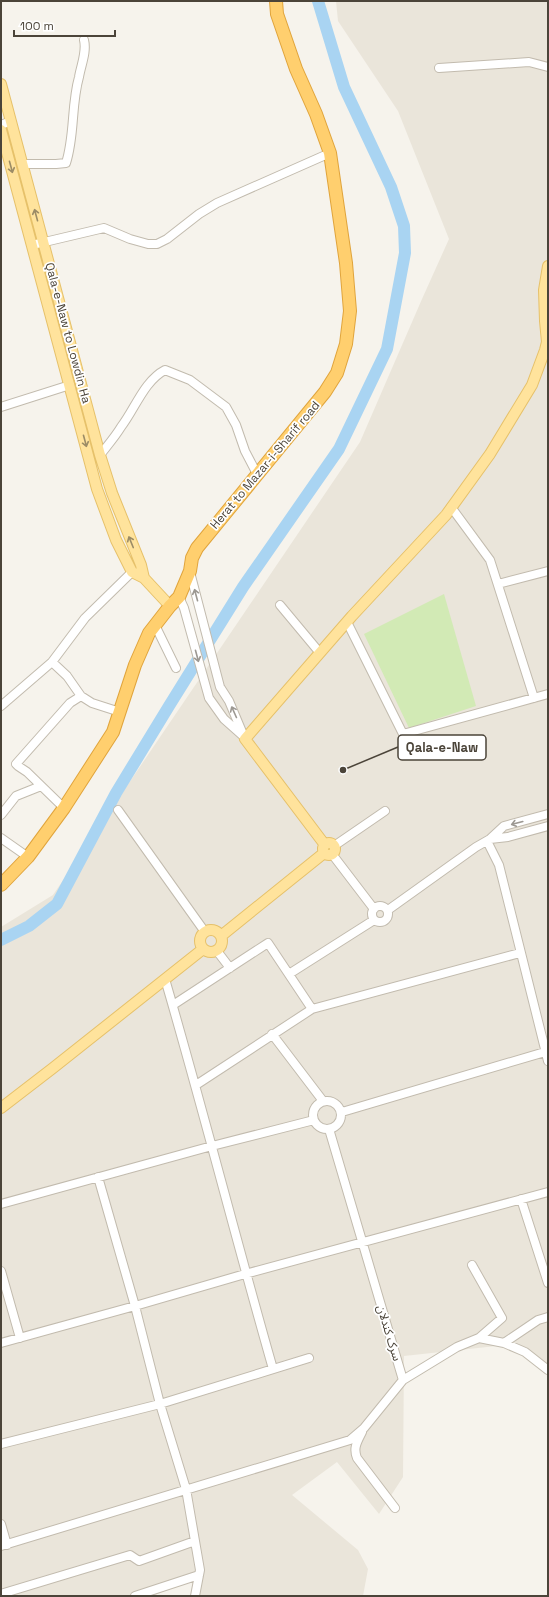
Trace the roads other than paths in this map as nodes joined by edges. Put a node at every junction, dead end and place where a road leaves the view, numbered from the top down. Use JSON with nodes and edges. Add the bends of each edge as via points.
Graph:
{"nodes":[{"id":1,"x":276,"y":1,"type":"edge"},
{"id":2,"x":84,"y":40,"type":"dead end"},
{"id":3,"x":548,"y":67,"type":"edge"},
{"id":4,"x":439,"y":68,"type":"dead end"},
{"id":5,"x":1,"y":84,"type":"edge"},
{"id":6,"x":6,"y":123,"type":"edge"},
{"id":7,"x":1,"y":130,"type":"edge"},
{"id":8,"x":330,"y":153,"type":"junction"},
{"id":9,"x":22,"y":164,"type":"junction"},
{"id":10,"x":44,"y":242,"type":"junction"},
{"id":11,"x":32,"y":245,"type":"junction"},
{"id":12,"x":548,"y":266,"type":"edge"},
{"id":13,"x":548,"y":342,"type":"edge"},
{"id":14,"x":70,"y":385,"type":"junction"},
{"id":15,"x":1,"y":407,"type":"edge"},
{"id":16,"x":89,"y":414,"type":"junction"},
{"id":17,"x":78,"y":416,"type":"junction"},
{"id":18,"x":100,"y":455,"type":"junction"},
{"id":19,"x":257,"y":474,"type":"junction"},
{"id":20,"x":451,"y":507,"type":"junction"},
{"id":21,"x":190,"y":571,"type":"junction"},
{"id":22,"x":548,"y":571,"type":"edge"},
{"id":23,"x":132,"y":572,"type":"junction"},
{"id":24,"x":144,"y":578,"type":"junction"},
{"id":25,"x":498,"y":584,"type":"junction"},
{"id":26,"x":179,"y":597,"type":"junction"},
{"id":27,"x":280,"y":605,"type":"dead end"},
{"id":28,"x":170,"y":606,"type":"junction"},
{"id":29,"x":347,"y":622,"type":"junction"},
{"id":30,"x":155,"y":625,"type":"junction"},
{"id":31,"x":320,"y":653,"type":"junction"},
{"id":32,"x":52,"y":662,"type":"junction"},
{"id":33,"x":176,"y":668,"type":"dead end"},
{"id":34,"x":548,"y":694,"type":"edge"},
{"id":35,"x":81,"y":696,"type":"junction"},
{"id":36,"x":534,"y":698,"type":"junction"},
{"id":37,"x":1,"y":706,"type":"edge"},
{"id":38,"x":120,"y":712,"type":"junction"},
{"id":39,"x":245,"y":739,"type":"junction"},
{"id":40,"x":40,"y":786,"type":"junction"},
{"id":41,"x":64,"y":808,"type":"junction"},
{"id":42,"x":118,"y":810,"type":"dead end"},
{"id":43,"x":385,"y":811,"type":"dead end"},
{"id":44,"x":548,"y":814,"type":"edge"},
{"id":45,"x":1,"y":815,"type":"edge"},
{"id":46,"x":548,"y":826,"type":"edge"},
{"id":47,"x":1,"y":838,"type":"edge"},
{"id":48,"x":488,"y":840,"type":"junction"},
{"id":49,"x":329,"y":849,"type":"junction"},
{"id":50,"x":28,"y":857,"type":"junction"},
{"id":51,"x":1,"y":885,"type":"edge"},
{"id":52,"x":374,"y":910,"type":"junction"},
{"id":53,"x":388,"y":910,"type":"junction"},
{"id":54,"x":374,"y":920,"type":"junction"},
{"id":55,"x":205,"y":932,"type":"junction"},
{"id":56,"x":221,"y":936,"type":"junction"},
{"id":57,"x":203,"y":949,"type":"junction"},
{"id":58,"x":216,"y":950,"type":"junction"},
{"id":59,"x":520,"y":953,"type":"junction"},
{"id":60,"x":230,"y":968,"type":"junction"},
{"id":61,"x":288,"y":974,"type":"junction"},
{"id":62,"x":165,"y":979,"type":"junction"},
{"id":63,"x":173,"y":1006,"type":"junction"},
{"id":64,"x":312,"y":1009,"type":"junction"},
{"id":65,"x":272,"y":1034,"type":"junction"},
{"id":66,"x":547,"y":1052,"type":"edge"},
{"id":67,"x":548,"y":1061,"type":"edge"},
{"id":68,"x":196,"y":1085,"type":"junction"},
{"id":69,"x":323,"y":1101,"type":"junction"},
{"id":70,"x":1,"y":1108,"type":"edge"},
{"id":71,"x":342,"y":1112,"type":"junction"},
{"id":72,"x":314,"y":1120,"type":"junction"},
{"id":73,"x":329,"y":1129,"type":"junction"},
{"id":74,"x":212,"y":1146,"type":"junction"},
{"id":75,"x":98,"y":1177,"type":"junction"},
{"id":76,"x":548,"y":1192,"type":"edge"},
{"id":77,"x":521,"y":1199,"type":"junction"},
{"id":78,"x":1,"y":1204,"type":"edge"},
{"id":79,"x":362,"y":1242,"type":"junction"},
{"id":80,"x":472,"y":1265,"type":"dead end"},
{"id":81,"x":1,"y":1271,"type":"edge"},
{"id":82,"x":245,"y":1274,"type":"junction"},
{"id":83,"x":548,"y":1283,"type":"edge"},
{"id":84,"x":135,"y":1306,"type":"junction"},
{"id":85,"x":548,"y":1317,"type":"edge"},
{"id":86,"x":20,"y":1338,"type":"junction"},
{"id":87,"x":479,"y":1338,"type":"junction"},
{"id":88,"x":1,"y":1343,"type":"edge"},
{"id":89,"x":504,"y":1343,"type":"junction"},
{"id":90,"x":309,"y":1358,"type":"dead end"},
{"id":91,"x":273,"y":1369,"type":"junction"},
{"id":92,"x":548,"y":1370,"type":"edge"},
{"id":93,"x":403,"y":1380,"type":"junction"},
{"id":94,"x":160,"y":1404,"type":"junction"},
{"id":95,"x":364,"y":1428,"type":"junction"},
{"id":96,"x":1,"y":1444,"type":"edge"},
{"id":97,"x":186,"y":1489,"type":"junction"},
{"id":98,"x":395,"y":1508,"type":"dead end"},
{"id":99,"x":1,"y":1524,"type":"edge"},
{"id":100,"x":195,"y":1541,"type":"junction"},
{"id":101,"x":4,"y":1545,"type":"edge"},
{"id":102,"x":199,"y":1575,"type":"junction"},
{"id":103,"x":1,"y":1594,"type":"edge"},
{"id":104,"x":135,"y":1596,"type":"edge"},
{"id":105,"x":195,"y":1596,"type":"edge"}],
"edges":[{"from":1,"to":8,"type":"highway","name":"Herat to Mazar-i-Sharif road","via":[[277,14],[296,69]]},
{"from":2,"to":9,"type":"street","via":[[86,49],[77,81],[66,163]]},
{"from":3,"to":4,"type":"street","via":[[529,62]]},
{"from":5,"to":6,"type":"main road","name":"Qala-e-Naw to Lowdin Ha"},
{"from":6,"to":9,"type":"main road","name":"Qala-e-Naw to Lowdin Ha"},
{"from":7,"to":11,"type":"main road","name":"Qala-e-Naw to Lowdin Ha","one_way":true},
{"from":8,"to":10,"type":"street","via":[[217,203],[157,244],[130,239],[104,228]]},
{"from":8,"to":19,"type":"highway","name":"Herat to Mazar-i-Sharif road","via":[[346,262],[350,311],[346,344],[337,373],[325,392]]},
{"from":10,"to":9,"type":"main road","name":"Qala-e-Naw to Lowdin Ha","one_way":true},
{"from":10,"to":11,"type":"street"},
{"from":10,"to":16,"type":"main road","name":"Qala-e-Naw to Lowdin Ha"},
{"from":11,"to":14,"type":"main road","name":"Qala-e-Naw to Lowdin Ha"},
{"from":12,"to":13,"type":"main road","via":[[544,290]]},
{"from":13,"to":20,"type":"main road","via":[[532,385],[490,454]]},
{"from":14,"to":15,"type":"street"},
{"from":14,"to":17,"type":"main road","name":"Qala-e-Naw to Lowdin Ha"},
{"from":16,"to":17,"type":"main road"},
{"from":16,"to":18,"type":"main road","name":"Qala-e-Naw to Lowdin Ha"},
{"from":17,"to":23,"type":"main road","name":"Qala-e-Naw to Lowdin Ha","one_way":true,"via":[[97,489],[116,540]]},
{"from":18,"to":19,"type":"street","via":[[122,427],[148,385],[165,370],[190,380],[226,407]]},
{"from":24,"to":18,"type":"main road","name":"Qala-e-Naw to Lowdin Ha","one_way":true},
{"from":19,"to":21,"type":"highway","name":"Herat to Mazar-i-Sharif road","via":[[197,548]]},
{"from":20,"to":25,"type":"street","via":[[490,560]]},
{"from":20,"to":29,"type":"main road"},
{"from":21,"to":26,"type":"highway","name":"Herat to Mazar-i-Sharif road"},
{"from":39,"to":21,"type":"street","one_way":true,"via":[[229,700],[220,686]]},
{"from":22,"to":25,"type":"street"},
{"from":23,"to":24,"type":"main road","name":"Qala-e-Naw to Lowdin Ha"},
{"from":23,"to":32,"type":"street","via":[[85,618]]},
{"from":24,"to":28,"type":"main road","name":"Qala-e-Naw to Lowdin Ha"},
{"from":25,"to":36,"type":"street"},
{"from":26,"to":28,"type":"highway","name":"Herat to Mazar-i-Sharif road"},
{"from":26,"to":39,"type":"street","one_way":true,"via":[[209,698],[224,719]]},
{"from":27,"to":31,"type":"street"},
{"from":28,"to":30,"type":"highway","name":"Herat to Mazar-i-Sharif road"},
{"from":29,"to":31,"type":"main road"},
{"from":29,"to":36,"type":"street","via":[[404,734]]},
{"from":30,"to":33,"type":"street"},
{"from":30,"to":38,"type":"highway","name":"Herat to Mazar-i-Sharif road","via":[[135,665]]},
{"from":31,"to":39,"type":"main road"},
{"from":32,"to":35,"type":"street","via":[[67,676]]},
{"from":32,"to":37,"type":"street"},
{"from":34,"to":36,"type":"street"},
{"from":35,"to":38,"type":"street","via":[[92,703]]},
{"from":35,"to":40,"type":"street","via":[[70,703],[18,761],[18,766]]},
{"from":38,"to":41,"type":"highway","name":"Herat to Mazar-i-Sharif road","via":[[113,732]]},
{"from":39,"to":49,"type":"main road"},
{"from":40,"to":41,"type":"street"},
{"from":40,"to":45,"type":"street","via":[[16,796]]},
{"from":41,"to":50,"type":"highway","name":"Herat to Mazar-i-Sharif road"},
{"from":42,"to":55,"type":"street"},
{"from":43,"to":49,"type":"street"},
{"from":44,"to":48,"type":"street","one_way":true,"via":[[504,826]]},
{"from":46,"to":48,"type":"street"},
{"from":47,"to":50,"type":"street"},
{"from":48,"to":53,"type":"street"},
{"from":48,"to":59,"type":"street","via":[[499,865]]},
{"from":49,"to":52,"type":"street"},
{"from":49,"to":56,"type":"main road"},
{"from":50,"to":51,"type":"highway","name":"Herat to Mazar-i-Sharif road"},
{"from":52,"to":53,"type":"street","via":[[382,906]]},
{"from":52,"to":54,"type":"street"},
{"from":53,"to":54,"type":"street","via":[[388,918],[384,922]]},
{"from":54,"to":61,"type":"street"},
{"from":55,"to":56,"type":"main road","via":[[216,931]]},
{"from":55,"to":57,"type":"main road","via":[[200,942]]},
{"from":56,"to":58,"type":"main road","via":[[222,942]]},
{"from":57,"to":58,"type":"main road","via":[[210,952]]},
{"from":57,"to":62,"type":"main road"},
{"from":58,"to":60,"type":"street"},
{"from":59,"to":64,"type":"street"},
{"from":59,"to":66,"type":"street"},
{"from":60,"to":61,"type":"street","via":[[268,943]]},
{"from":60,"to":63,"type":"street"},
{"from":61,"to":64,"type":"street"},
{"from":62,"to":63,"type":"street"},
{"from":62,"to":70,"type":"main road"},
{"from":63,"to":68,"type":"street"},
{"from":64,"to":65,"type":"street"},
{"from":65,"to":68,"type":"street"},
{"from":65,"to":69,"type":"street"},
{"from":66,"to":67,"type":"street"},
{"from":66,"to":71,"type":"street"},
{"from":68,"to":74,"type":"street"},
{"from":69,"to":71,"type":"street","via":[[333,1101]]},
{"from":69,"to":72,"type":"street","via":[[314,1111]]},
{"from":71,"to":73,"type":"street","via":[[338,1125]]},
{"from":72,"to":73,"type":"street","via":[[320,1128]]},
{"from":72,"to":74,"type":"street"},
{"from":73,"to":79,"type":"street","name":"سرک کندلان"},
{"from":74,"to":75,"type":"street"},
{"from":74,"to":82,"type":"street"},
{"from":75,"to":78,"type":"street"},
{"from":75,"to":84,"type":"street"},
{"from":76,"to":77,"type":"street"},
{"from":77,"to":79,"type":"street"},
{"from":77,"to":83,"type":"street"},
{"from":79,"to":82,"type":"street"},
{"from":79,"to":93,"type":"street","name":"سرک کندلان"},
{"from":80,"to":87,"type":"street","via":[[502,1318]]},
{"from":81,"to":86,"type":"street"},
{"from":82,"to":84,"type":"street"},
{"from":82,"to":91,"type":"street"},
{"from":84,"to":86,"type":"street"},
{"from":84,"to":94,"type":"street"},
{"from":85,"to":89,"type":"street","via":[[538,1320]]},
{"from":86,"to":88,"type":"street"},
{"from":87,"to":89,"type":"street"},
{"from":87,"to":93,"type":"street","name":"سرک کندلان","via":[[457,1347]]},
{"from":89,"to":92,"type":"street","via":[[524,1352]]},
{"from":90,"to":91,"type":"street"},
{"from":91,"to":94,"type":"street"},
{"from":93,"to":95,"type":"street"},
{"from":94,"to":96,"type":"street"},
{"from":94,"to":97,"type":"street"},
{"from":95,"to":97,"type":"street","via":[[350,1440]]},
{"from":95,"to":98,"type":"street","via":[[356,1445],[357,1458]]},
{"from":97,"to":100,"type":"street"},
{"from":97,"to":101,"type":"street"},
{"from":99,"to":101,"type":"street"},
{"from":100,"to":102,"type":"street"},
{"from":100,"to":103,"type":"street","via":[[139,1561],[130,1555]]},
{"from":102,"to":104,"type":"street"},
{"from":102,"to":105,"type":"street"}]}
